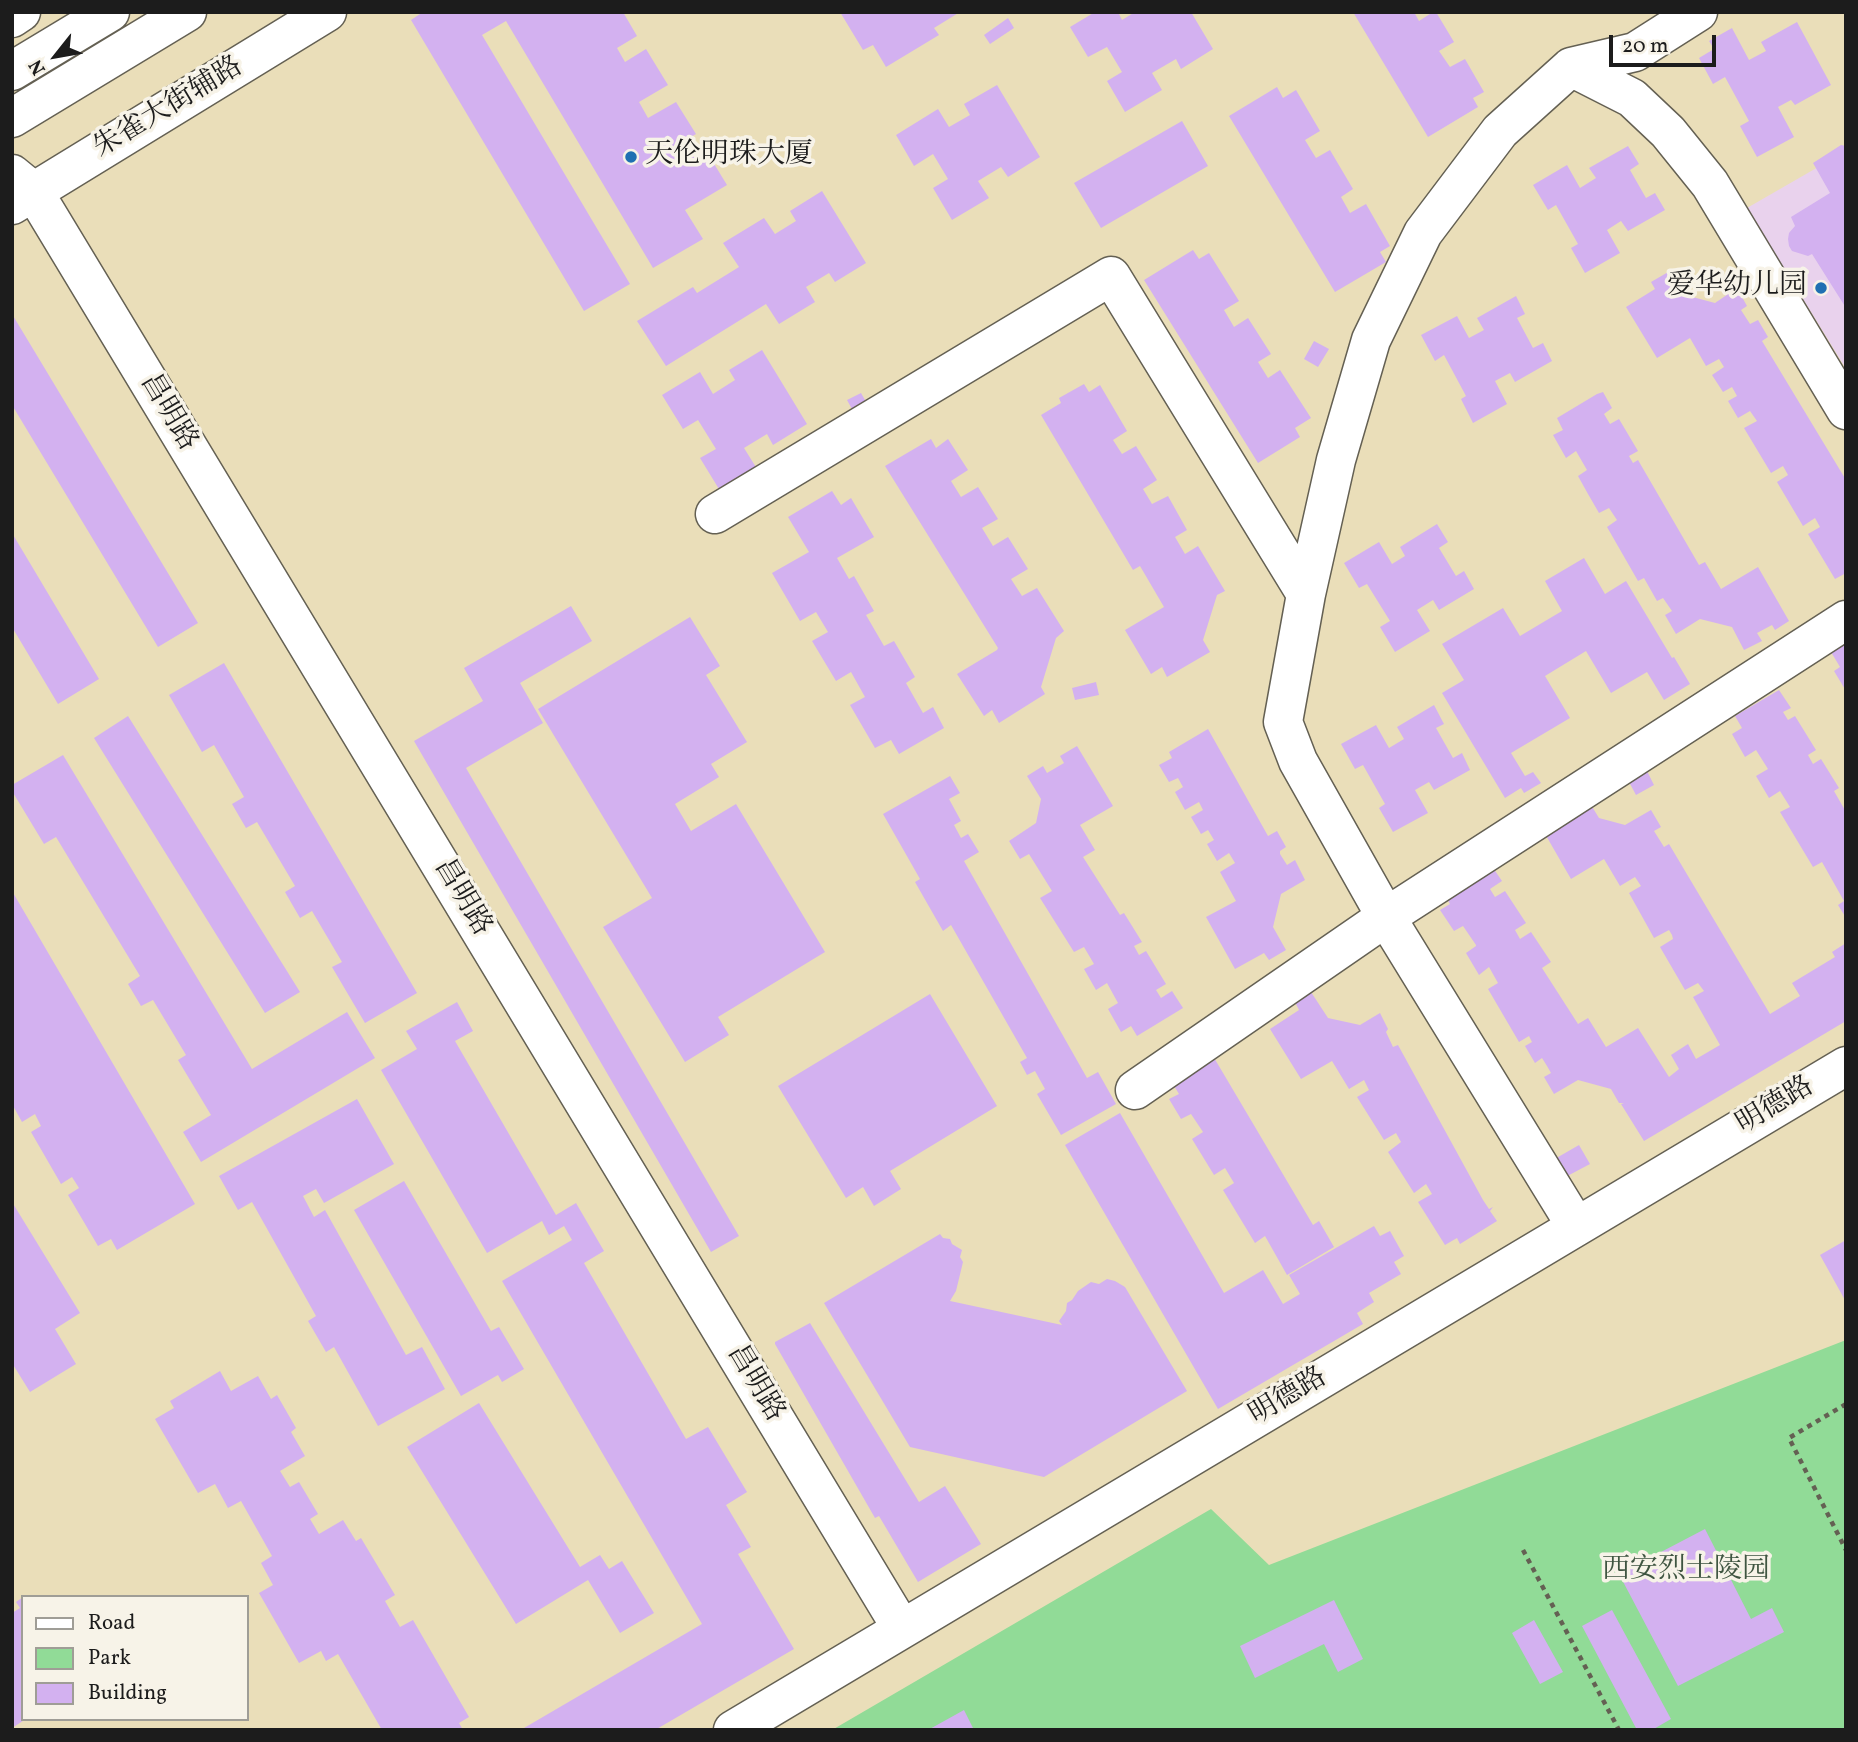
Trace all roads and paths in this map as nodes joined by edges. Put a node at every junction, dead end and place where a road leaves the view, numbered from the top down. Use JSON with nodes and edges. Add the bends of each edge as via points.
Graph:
{"nodes":[{"id":1,"x":21,"y":12,"type":"edge"},
{"id":2,"x":110,"y":12,"type":"edge"},
{"id":3,"x":187,"y":12,"type":"edge"},
{"id":4,"x":327,"y":12,"type":"edge"},
{"id":5,"x":1699,"y":12,"type":"edge"},
{"id":6,"x":12,"y":18,"type":"edge"},
{"id":7,"x":1571,"y":67,"type":"junction"},
{"id":8,"x":12,"y":71,"type":"edge"},
{"id":9,"x":12,"y":118,"type":"edge"},
{"id":10,"x":19,"y":190,"type":"edge"},
{"id":11,"x":1846,"y":410,"type":"edge"},
{"id":12,"x":715,"y":514,"type":"dead end"},
{"id":13,"x":1306,"y":594,"type":"junction"},
{"id":14,"x":1846,"y":620,"type":"edge"},
{"id":15,"x":1387,"y":917,"type":"junction"},
{"id":16,"x":1846,"y":1066,"type":"edge"},
{"id":17,"x":1135,"y":1090,"type":"dead end"},
{"id":18,"x":1576,"y":1227,"type":"junction"},
{"id":19,"x":1846,"y":1404,"type":"edge"},
{"id":20,"x":1523,"y":1550,"type":"dead end"},
{"id":21,"x":1846,"y":1550,"type":"edge"},
{"id":22,"x":902,"y":1629,"type":"junction"},
{"id":23,"x":733,"y":1730,"type":"edge"},
{"id":24,"x":1619,"y":1730,"type":"edge"}],
"edges":[{"from":1,"to":6,"type":"street"},
{"from":2,"to":8,"type":"street"},
{"from":3,"to":9,"type":"street"},
{"from":4,"to":10,"type":"street","name":"朱雀大街辅路"},
{"from":5,"to":7,"type":"street","via":[[1635,51]]},
{"from":7,"to":11,"type":"street","via":[[1632,99],[1668,132],[1710,184]]},
{"from":7,"to":13,"type":"street","via":[[1500,131],[1423,233],[1371,340],[1336,460]]},
{"from":10,"to":22,"type":"street","name":"昌明路"},
{"from":12,"to":13,"type":"street","via":[[1111,276]]},
{"from":13,"to":15,"type":"street","via":[[1283,722],[1303,771]]},
{"from":14,"to":15,"type":"street"},
{"from":15,"to":17,"type":"street"},
{"from":15,"to":18,"type":"street"},
{"from":16,"to":18,"type":"street","name":"明德路"},
{"from":18,"to":22,"type":"street","name":"明德路"},
{"from":19,"to":21,"type":"path","via":[[1789,1438]]},
{"from":20,"to":24,"type":"path"},
{"from":22,"to":23,"type":"street","name":"明德路"}]}
